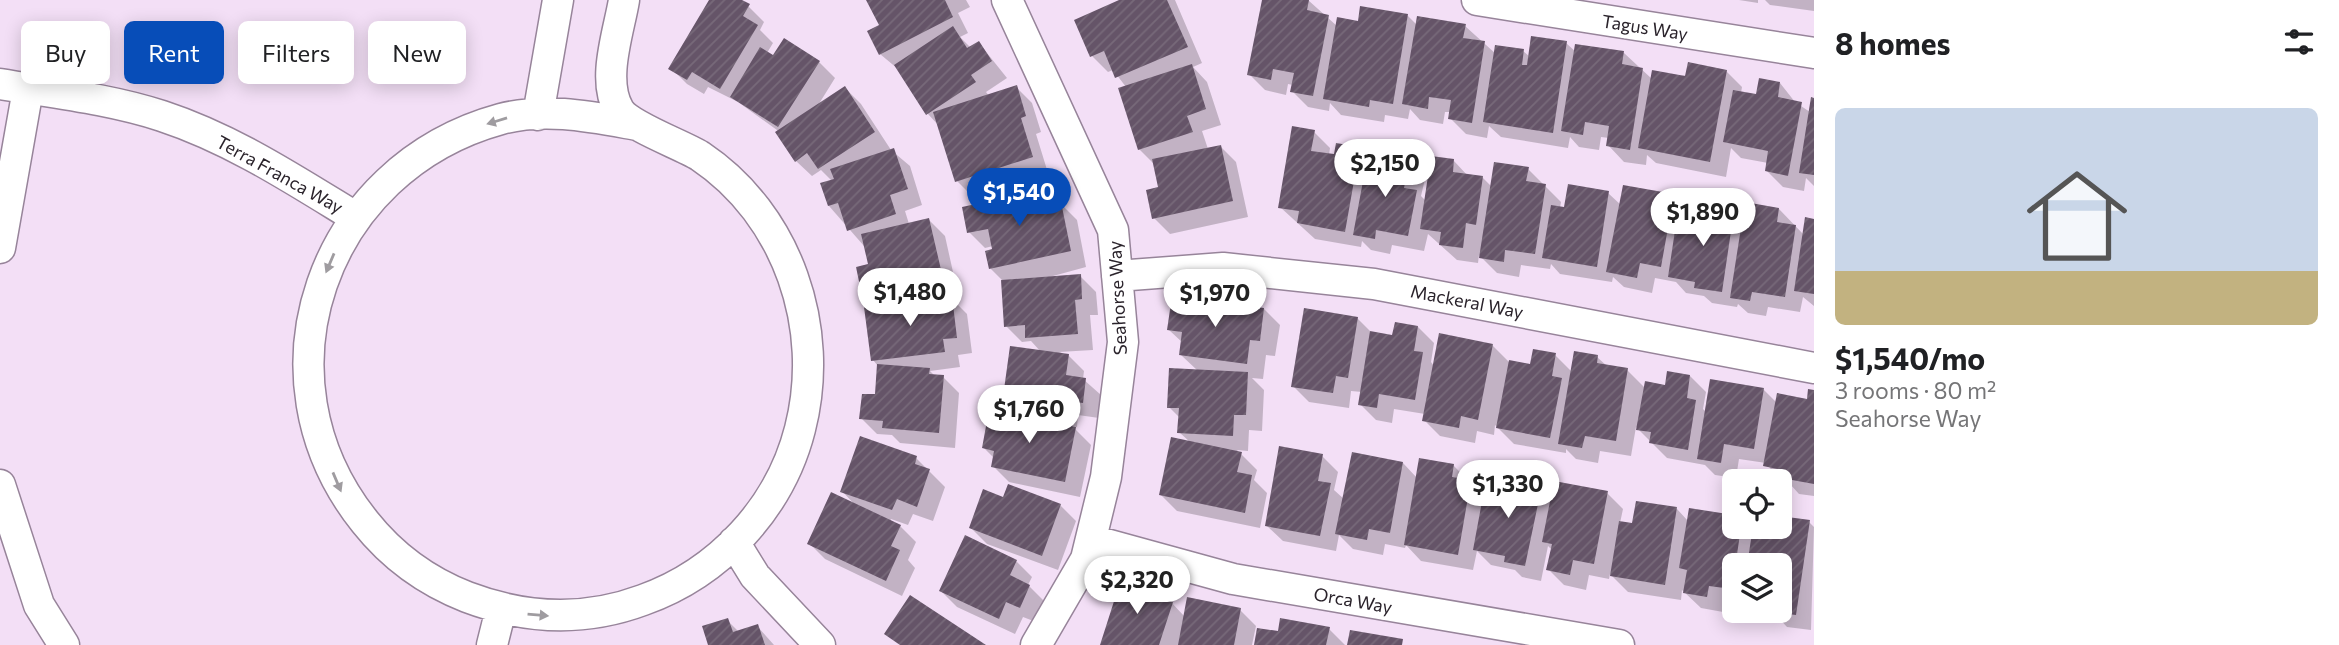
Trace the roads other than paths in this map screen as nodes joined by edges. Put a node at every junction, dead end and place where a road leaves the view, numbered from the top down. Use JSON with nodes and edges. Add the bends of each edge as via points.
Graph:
{"nodes":[{"id":1,"x":558,"y":0,"type":"edge"},
{"id":2,"x":624,"y":0,"type":"edge"},
{"id":3,"x":1007,"y":0,"type":"edge"},
{"id":4,"x":1476,"y":0,"type":"edge"},
{"id":5,"x":1814,"y":53,"type":"edge"},
{"id":6,"x":14,"y":86,"type":"edge"},
{"id":7,"x":538,"y":115,"type":"junction"},
{"id":8,"x":637,"y":125,"type":"junction"},
{"id":9,"x":355,"y":217,"type":"junction"},
{"id":10,"x":0,"y":248,"type":"edge"},
{"id":11,"x":1117,"y":276,"type":"junction"},
{"id":12,"x":1814,"y":368,"type":"edge"},
{"id":13,"x":0,"y":485,"type":"edge"},
{"id":14,"x":1091,"y":540,"type":"junction"},
{"id":15,"x":734,"y":542,"type":"junction"},
{"id":16,"x":501,"y":610,"type":"junction"},
{"id":17,"x":1522,"y":637,"type":"edge"},
{"id":18,"x":64,"y":645,"type":"edge"},
{"id":19,"x":492,"y":645,"type":"edge"},
{"id":20,"x":820,"y":645,"type":"edge"},
{"id":21,"x":1036,"y":645,"type":"edge"},
{"id":22,"x":1619,"y":645,"type":"edge"}],
"edges":[{"from":1,"to":7,"type":"street"},
{"from":2,"to":8,"type":"street","via":[[612,88],[621,114]]},
{"from":3,"to":11,"type":"street","name":"Seahorse Way","via":[[1113,230]]},
{"from":4,"to":5,"type":"street","name":"Tagus Way"},
{"from":6,"to":9,"type":"street","name":"Terra Franca Way","via":[[121,105],[196,128],[235,145]]},
{"from":6,"to":10,"type":"street"},
{"from":7,"to":8,"type":"street","via":[[570,113]]},
{"from":7,"to":9,"type":"street","one_way":true,"via":[[503,118],[440,142],[385,181]]},
{"from":8,"to":15,"type":"street","via":[[694,153],[743,194],[779,246],[802,306],[809,357],[799,433],[774,492]]},
{"from":9,"to":16,"type":"street","one_way":true,"via":[[316,296],[307,363],[315,430],[342,493],[384,545],[438,586]]},
{"from":11,"to":12,"type":"street","name":"Mackeral Way","via":[[1223,268],[1374,284]]},
{"from":11,"to":14,"type":"street","name":"Seahorse Way","via":[[1123,342],[1106,477]]},
{"from":13,"to":18,"type":"street","via":[[39,605]]},
{"from":14,"to":17,"type":"street","name":"Orca Way","via":[[1234,579]]},
{"from":14,"to":21,"type":"street","name":"Seahorse Way","via":[[1086,559]]},
{"from":16,"to":15,"type":"street","one_way":true,"via":[[547,616],[615,609],[679,584]]},
{"from":15,"to":20,"type":"street","via":[[755,576]]},
{"from":16,"to":19,"type":"street"},
{"from":17,"to":22,"type":"street","name":"Orca Way"}]}
